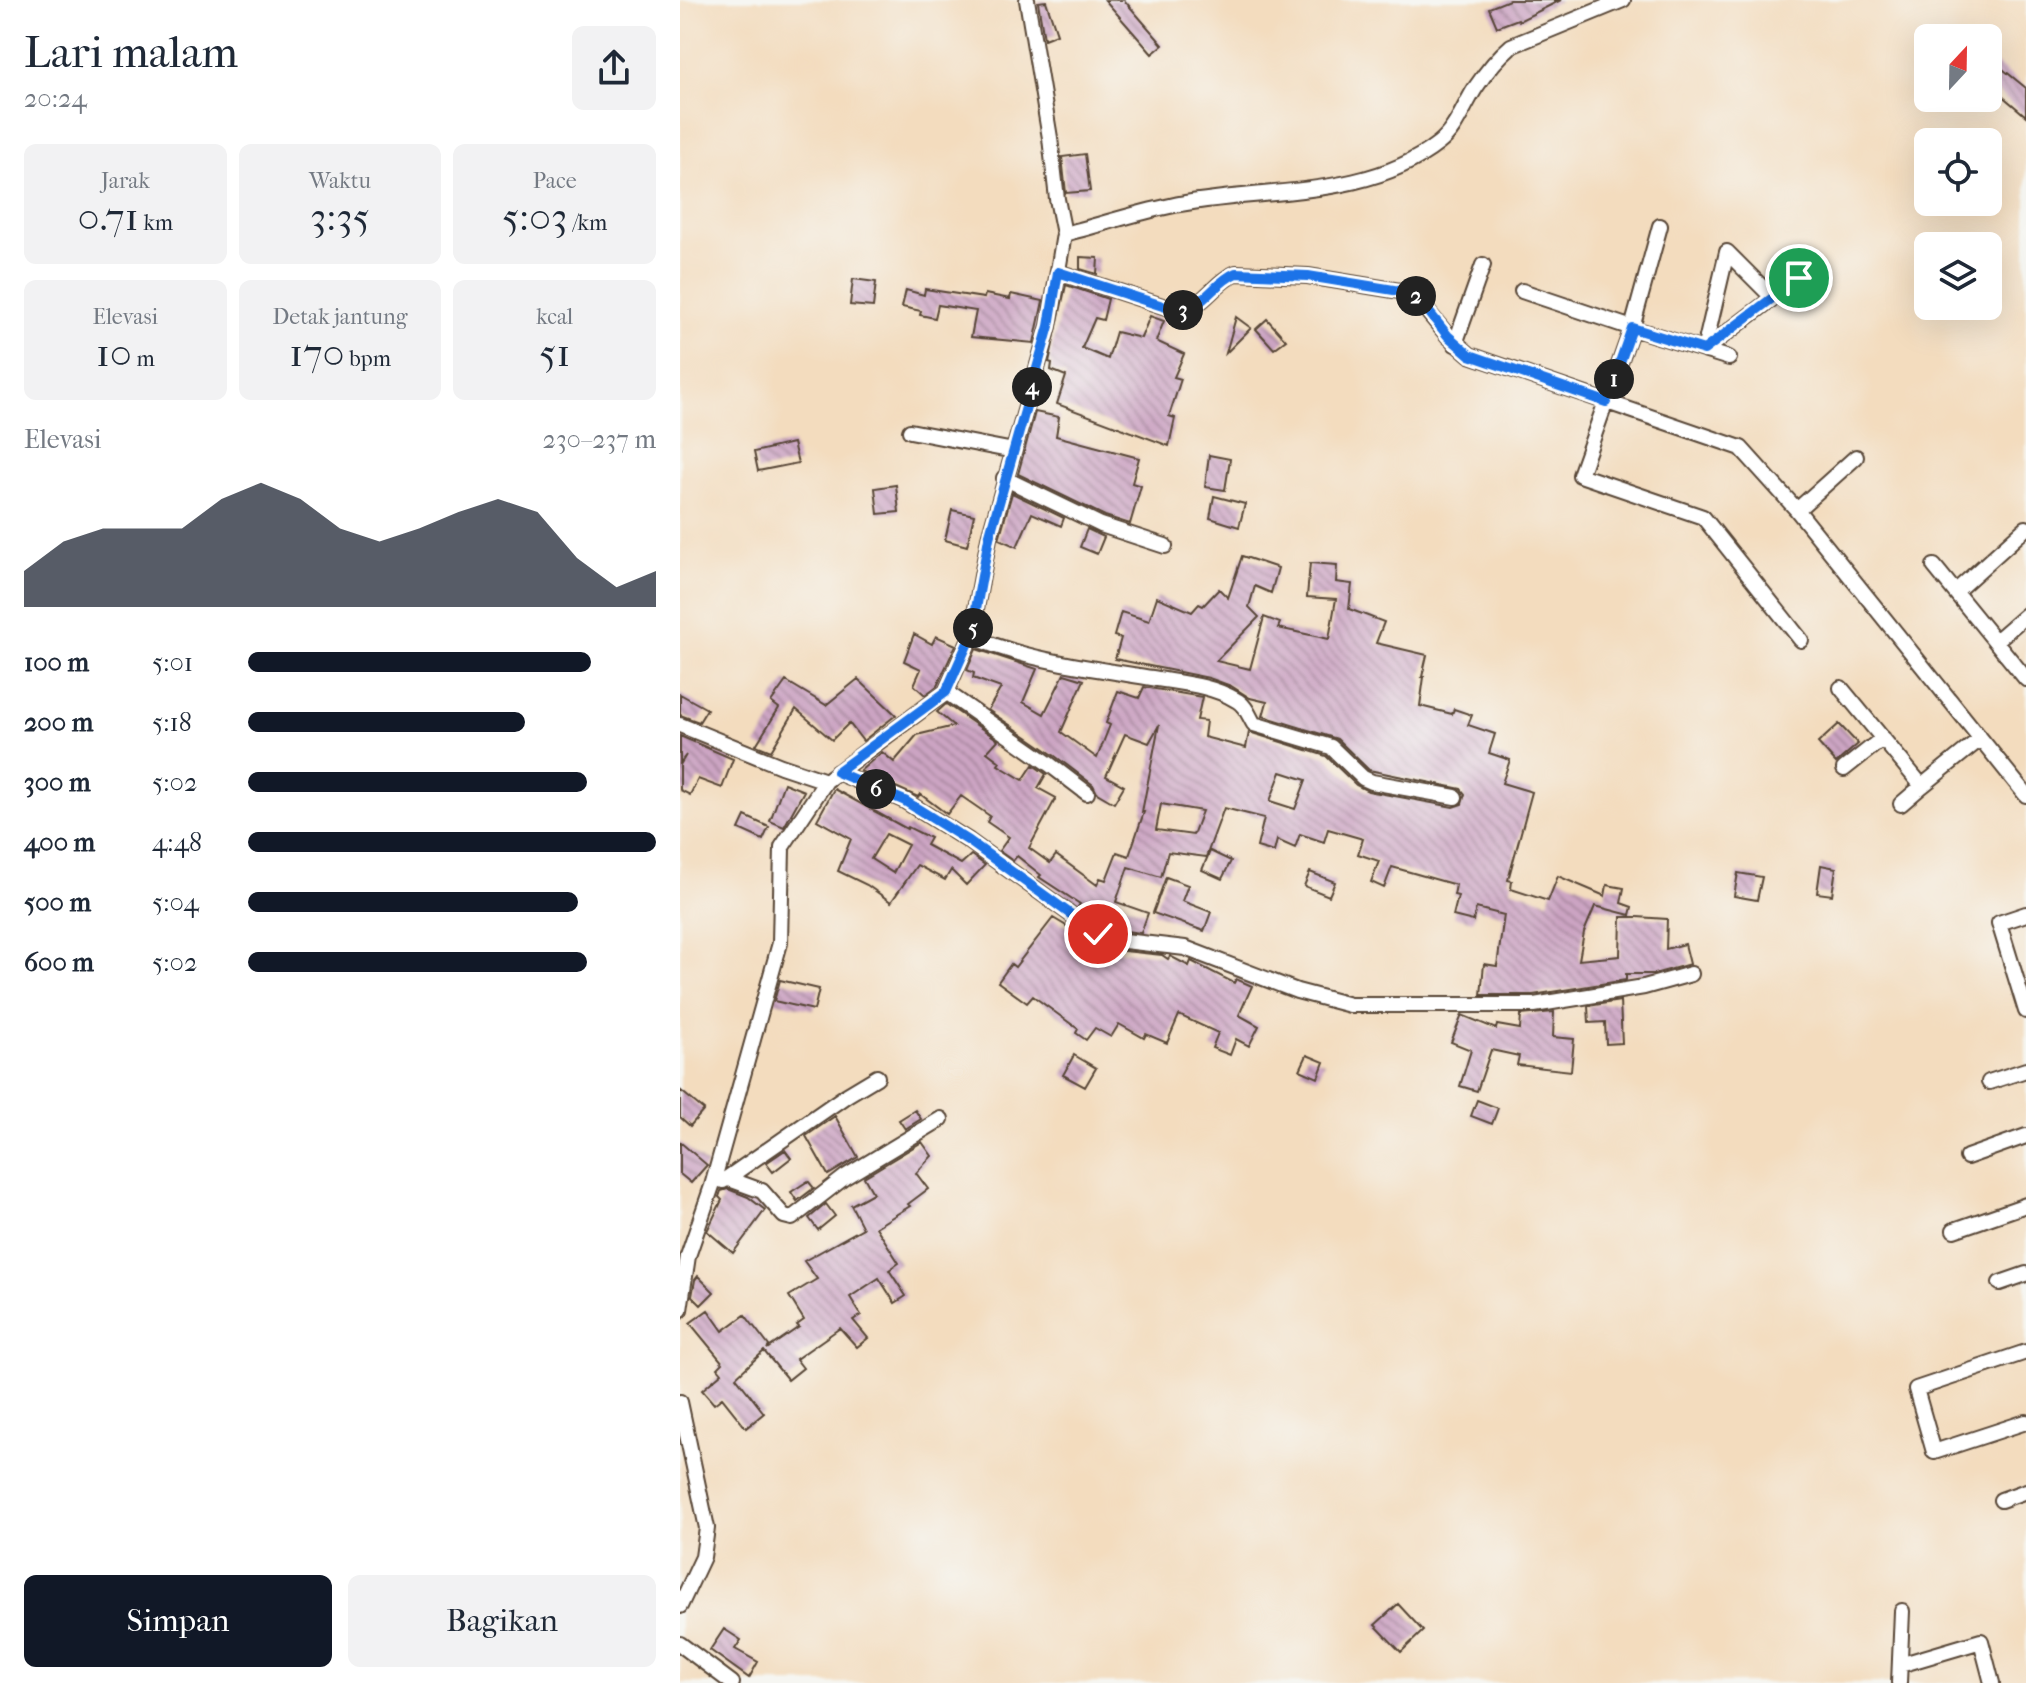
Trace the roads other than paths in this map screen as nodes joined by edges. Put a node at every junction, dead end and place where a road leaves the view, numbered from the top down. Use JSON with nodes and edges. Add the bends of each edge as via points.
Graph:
{"nodes":[{"id":1,"x":1027,"y":0,"type":"edge"},
{"id":2,"x":1623,"y":0,"type":"edge"},
{"id":3,"x":1660,"y":226,"type":"dead end"},
{"id":4,"x":1064,"y":234,"type":"junction"},
{"id":5,"x":1483,"y":265,"type":"dead end"},
{"id":6,"x":1058,"y":272,"type":"junction"},
{"id":7,"x":1799,"y":278,"type":"dead end"},
{"id":8,"x":1522,"y":291,"type":"dead end"},
{"id":9,"x":1773,"y":298,"type":"junction"},
{"id":10,"x":1632,"y":328,"type":"junction"},
{"id":11,"x":1455,"y":344,"type":"junction"},
{"id":12,"x":1704,"y":350,"type":"junction"},
{"id":13,"x":1729,"y":358,"type":"dead end"},
{"id":14,"x":1606,"y":402,"type":"junction"},
{"id":15,"x":910,"y":431,"type":"dead end"},
{"id":16,"x":1014,"y":451,"type":"junction"},
{"id":17,"x":1856,"y":457,"type":"dead end"},
{"id":18,"x":1004,"y":478,"type":"junction"},
{"id":19,"x":1797,"y":510,"type":"junction"},
{"id":20,"x":2026,"y":528,"type":"edge"},
{"id":21,"x":1165,"y":546,"type":"dead end"},
{"id":22,"x":1934,"y":566,"type":"dead end"},
{"id":23,"x":1955,"y":592,"type":"junction"},
{"id":24,"x":2026,"y":615,"type":"edge"},
{"id":25,"x":971,"y":636,"type":"junction"},
{"id":26,"x":1801,"y":640,"type":"dead end"},
{"id":27,"x":1996,"y":641,"type":"junction"},
{"id":28,"x":2026,"y":679,"type":"edge"},
{"id":29,"x":1841,"y":688,"type":"dead end"},
{"id":30,"x":946,"y":692,"type":"junction"},
{"id":31,"x":680,"y":725,"type":"edge"},
{"id":32,"x":1883,"y":738,"type":"junction"},
{"id":33,"x":1980,"y":739,"type":"junction"},
{"id":34,"x":1844,"y":769,"type":"dead end"},
{"id":35,"x":831,"y":777,"type":"junction"},
{"id":36,"x":1922,"y":786,"type":"junction"},
{"id":37,"x":2023,"y":787,"type":"edge"},
{"id":38,"x":1087,"y":793,"type":"dead end"},
{"id":39,"x":1455,"y":797,"type":"dead end"},
{"id":40,"x":1901,"y":804,"type":"dead end"},
{"id":41,"x":2026,"y":914,"type":"edge"},
{"id":42,"x":1691,"y":974,"type":"dead end"},
{"id":43,"x":2026,"y":1011,"type":"edge"},
{"id":44,"x":2026,"y":1070,"type":"edge"},
{"id":45,"x":877,"y":1077,"type":"dead end"},
{"id":46,"x":1989,"y":1082,"type":"dead end"},
{"id":47,"x":941,"y":1119,"type":"dead end"},
{"id":48,"x":2026,"y":1136,"type":"edge"},
{"id":49,"x":1967,"y":1157,"type":"dead end"},
{"id":50,"x":729,"y":1179,"type":"junction"},
{"id":51,"x":712,"y":1186,"type":"junction"},
{"id":52,"x":2026,"y":1205,"type":"edge"},
{"id":53,"x":1954,"y":1230,"type":"dead end"},
{"id":54,"x":2026,"y":1274,"type":"edge"},
{"id":55,"x":2000,"y":1283,"type":"dead end"},
{"id":56,"x":680,"y":1310,"type":"edge"},
{"id":57,"x":2026,"y":1352,"type":"edge"},
{"id":58,"x":680,"y":1402,"type":"edge"},
{"id":59,"x":2026,"y":1422,"type":"edge"},
{"id":60,"x":2026,"y":1491,"type":"edge"},
{"id":61,"x":2001,"y":1500,"type":"dead end"},
{"id":62,"x":680,"y":1606,"type":"edge"},
{"id":63,"x":1902,"y":1611,"type":"dead end"},
{"id":64,"x":680,"y":1644,"type":"edge"},
{"id":65,"x":1900,"y":1665,"type":"junction"},
{"id":66,"x":732,"y":1683,"type":"edge"},
{"id":67,"x":1899,"y":1683,"type":"edge"},
{"id":68,"x":1992,"y":1683,"type":"edge"}],
"edges":[{"from":1,"to":4,"type":"street"},
{"from":2,"to":4,"type":"street","via":[[1511,46],[1477,86],[1450,132],[1409,163],[1350,182],[1172,205]]},
{"from":3,"to":10,"type":"street"},
{"from":4,"to":6,"type":"street"},
{"from":5,"to":11,"type":"street"},
{"from":6,"to":11,"type":"street","via":[[1178,311],[1195,306],[1236,273],[1308,276],[1406,292],[1423,303]]},
{"from":6,"to":16,"type":"street","via":[[1049,326]]},
{"from":7,"to":9,"type":"street"},
{"from":8,"to":10,"type":"street"},
{"from":9,"to":12,"type":"street"},
{"from":9,"to":12,"type":"street","via":[[1727,252]]},
{"from":10,"to":12,"type":"street"},
{"from":10,"to":14,"type":"street"},
{"from":11,"to":14,"type":"street","via":[[1488,362]]},
{"from":12,"to":13,"type":"street"},
{"from":14,"to":19,"type":"street","via":[[1741,448]]},
{"from":14,"to":26,"type":"street","via":[[1580,475],[1703,517]]},
{"from":15,"to":16,"type":"street"},
{"from":16,"to":18,"type":"street"},
{"from":17,"to":19,"type":"street"},
{"from":18,"to":21,"type":"street","via":[[1101,525]]},
{"from":18,"to":25,"type":"street"},
{"from":19,"to":33,"type":"street"},
{"from":20,"to":23,"type":"street"},
{"from":22,"to":23,"type":"street"},
{"from":23,"to":27,"type":"street"},
{"from":24,"to":27,"type":"street"},
{"from":25,"to":30,"type":"street"},
{"from":25,"to":39,"type":"street","via":[[1069,664],[1219,692],[1244,706],[1254,724],[1331,747],[1363,778]]},
{"from":27,"to":28,"type":"street"},
{"from":29,"to":32,"type":"street"},
{"from":30,"to":35,"type":"street"},
{"from":30,"to":38,"type":"street"},
{"from":31,"to":35,"type":"street","via":[[781,766]]},
{"from":32,"to":34,"type":"street"},
{"from":32,"to":36,"type":"street"},
{"from":33,"to":36,"type":"street"},
{"from":33,"to":37,"type":"street"},
{"from":35,"to":42,"type":"street","via":[[905,801],[1098,934],[1185,948],[1297,991],[1350,1005],[1534,1005]]},
{"from":35,"to":51,"type":"street","via":[[782,847],[780,943]]},
{"from":36,"to":40,"type":"street"},
{"from":41,"to":43,"type":"street","via":[[1999,923]]},
{"from":44,"to":46,"type":"street"},
{"from":45,"to":50,"type":"street"},
{"from":47,"to":50,"type":"street","via":[[845,1177],[795,1217],[784,1216],[762,1191]]},
{"from":48,"to":49,"type":"street"},
{"from":50,"to":51,"type":"street"},
{"from":51,"to":56,"type":"street","via":[[688,1256]]},
{"from":52,"to":53,"type":"street"},
{"from":54,"to":55,"type":"street"},
{"from":57,"to":59,"type":"street","via":[[1916,1389],[1934,1452]]},
{"from":58,"to":62,"type":"street","via":[[707,1528],[703,1557]]},
{"from":60,"to":61,"type":"street"},
{"from":63,"to":65,"type":"street"},
{"from":64,"to":66,"type":"street"},
{"from":65,"to":67,"type":"street"},
{"from":65,"to":68,"type":"street","via":[[1981,1641]]}]}
